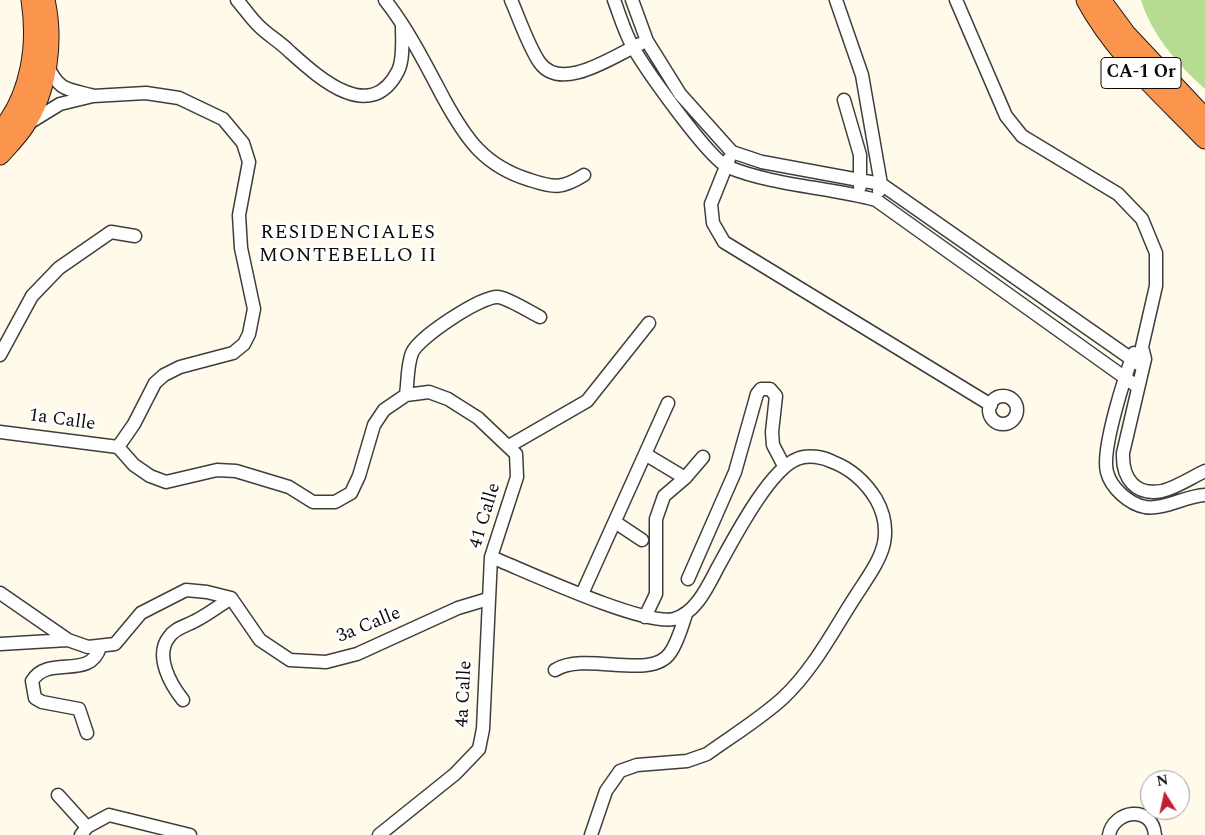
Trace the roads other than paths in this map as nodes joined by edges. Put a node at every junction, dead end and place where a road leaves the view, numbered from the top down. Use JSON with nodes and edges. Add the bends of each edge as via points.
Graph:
{"nodes":[{"id":1,"x":31,"y":0,"type":"edge"},
{"id":2,"x":45,"y":0,"type":"edge"},
{"id":3,"x":237,"y":0,"type":"edge"},
{"id":4,"x":384,"y":0,"type":"edge"},
{"id":5,"x":511,"y":0,"type":"edge"},
{"id":6,"x":614,"y":0,"type":"edge"},
{"id":7,"x":632,"y":0,"type":"edge"},
{"id":8,"x":836,"y":0,"type":"edge"},
{"id":9,"x":956,"y":0,"type":"edge"},
{"id":10,"x":1086,"y":0,"type":"edge"},
{"id":11,"x":1101,"y":0,"type":"edge"},
{"id":12,"x":402,"y":26,"type":"junction"},
{"id":13,"x":647,"y":41,"type":"junction"},
{"id":14,"x":633,"y":47,"type":"junction"},
{"id":15,"x":47,"y":65,"type":"junction"},
{"id":16,"x":93,"y":96,"type":"junction"},
{"id":17,"x":844,"y":100,"type":"dead end"},
{"id":18,"x":1205,"y":118,"type":"edge"},
{"id":19,"x":26,"y":125,"type":"junction"},
{"id":20,"x":0,"y":132,"type":"edge"},
{"id":21,"x":1205,"y":139,"type":"edge"},
{"id":22,"x":732,"y":152,"type":"junction"},
{"id":23,"x":0,"y":155,"type":"edge"},
{"id":24,"x":726,"y":166,"type":"junction"},
{"id":25,"x":584,"y":176,"type":"dead end"},
{"id":26,"x":862,"y":180,"type":"junction"},
{"id":27,"x":881,"y":184,"type":"junction"},
{"id":28,"x":859,"y":196,"type":"junction"},
{"id":29,"x":876,"y":200,"type":"junction"},
{"id":30,"x":135,"y":236,"type":"dead end"},
{"id":31,"x":540,"y":317,"type":"dead end"},
{"id":32,"x":649,"y":322,"type":"dead end"},
{"id":33,"x":1142,"y":347,"type":"junction"},
{"id":34,"x":0,"y":355,"type":"edge"},
{"id":35,"x":1131,"y":360,"type":"junction"},
{"id":36,"x":1143,"y":366,"type":"junction"},
{"id":37,"x":1126,"y":379,"type":"junction"},
{"id":38,"x":1138,"y":387,"type":"junction"},
{"id":39,"x":406,"y":395,"type":"junction"},
{"id":40,"x":668,"y":403,"type":"dead end"},
{"id":41,"x":991,"y":405,"type":"dead end"},
{"id":42,"x":0,"y":432,"type":"edge"},
{"id":43,"x":509,"y":446,"type":"junction"},
{"id":44,"x":118,"y":447,"type":"junction"},
{"id":45,"x":645,"y":454,"type":"junction"},
{"id":46,"x":703,"y":457,"type":"dead end"},
{"id":47,"x":784,"y":466,"type":"junction"},
{"id":48,"x":1205,"y":471,"type":"edge"},
{"id":49,"x":686,"y":478,"type":"junction"},
{"id":50,"x":1163,"y":491,"type":"junction"},
{"id":51,"x":1205,"y":495,"type":"edge"},
{"id":52,"x":1163,"y":507,"type":"junction"},
{"id":53,"x":615,"y":522,"type":"junction"},
{"id":54,"x":642,"y":540,"type":"dead end"},
{"id":55,"x":491,"y":557,"type":"junction"},
{"id":56,"x":688,"y":579,"type":"dead end"},
{"id":57,"x":0,"y":594,"type":"edge"},
{"id":58,"x":582,"y":594,"type":"junction"},
{"id":59,"x":231,"y":598,"type":"junction"},
{"id":60,"x":488,"y":599,"type":"junction"},
{"id":61,"x":686,"y":614,"type":"junction"},
{"id":62,"x":644,"y":617,"type":"junction"},
{"id":63,"x":68,"y":640,"type":"junction"},
{"id":64,"x":0,"y":644,"type":"edge"},
{"id":65,"x":100,"y":647,"type":"junction"},
{"id":66,"x":555,"y":670,"type":"dead end"},
{"id":67,"x":183,"y":700,"type":"dead end"},
{"id":68,"x":87,"y":734,"type":"dead end"},
{"id":69,"x":58,"y":795,"type":"dead end"},
{"id":70,"x":84,"y":831,"type":"edge"},
{"id":71,"x":190,"y":835,"type":"edge"},
{"id":72,"x":379,"y":835,"type":"edge"},
{"id":73,"x":591,"y":835,"type":"edge"},
{"id":74,"x":1109,"y":835,"type":"edge"},
{"id":75,"x":1155,"y":835,"type":"edge"}],
"edges":[{"from":1,"to":20,"type":"highway","via":[[33,51],[29,75],[19,104]]},
{"from":2,"to":15,"type":"highway"},
{"from":3,"to":12,"type":"street","via":[[257,24],[309,70],[355,96],[369,96],[382,91],[398,71]]},
{"from":4,"to":12,"type":"street"},
{"from":5,"to":14,"type":"street","via":[[540,64],[556,74],[576,75]]},
{"from":6,"to":14,"type":"street"},
{"from":7,"to":13,"type":"street"},
{"from":8,"to":27,"type":"street","via":[[862,75]]},
{"from":9,"to":33,"type":"street","via":[[1006,116],[1022,136],[1118,194],[1142,219],[1156,253],[1156,286]]},
{"from":10,"to":21,"type":"highway","number":"CA-1 Or","via":[[1122,52]]},
{"from":11,"to":18,"type":"highway","number":"CA-1 Or","via":[[1126,34]]},
{"from":12,"to":25,"type":"street","via":[[463,133],[488,160],[521,178],[556,187],[569,185]]},
{"from":13,"to":14,"type":"street"},
{"from":13,"to":22,"type":"street","via":[[680,94]]},
{"from":14,"to":24,"type":"street","via":[[670,102]]},
{"from":15,"to":16,"type":"street","via":[[56,83],[67,90]]},
{"from":15,"to":19,"type":"highway"},
{"from":16,"to":19,"type":"street","via":[[60,104]]},
{"from":16,"to":44,"type":"street","via":[[146,93],[179,98],[223,119],[243,142],[249,162],[239,215],[241,248],[254,309],[249,334],[244,344],[233,353],[180,367],[164,375],[155,383]]},
{"from":17,"to":26,"type":"street","via":[[860,155]]},
{"from":19,"to":23,"type":"highway"},
{"from":22,"to":24,"type":"street"},
{"from":22,"to":26,"type":"street","via":[[762,162]]},
{"from":24,"to":28,"type":"street","via":[[775,181]]},
{"from":24,"to":41,"type":"street","via":[[711,204],[713,223],[724,242]]},
{"from":26,"to":27,"type":"street"},
{"from":26,"to":28,"type":"street"},
{"from":27,"to":29,"type":"street"},
{"from":27,"to":35,"type":"street"},
{"from":28,"to":29,"type":"street"},
{"from":29,"to":37,"type":"street"},
{"from":30,"to":34,"type":"street","via":[[111,232],[59,268],[32,296]]},
{"from":31,"to":39,"type":"street","via":[[498,297],[481,300],[422,339],[413,352]]},
{"from":32,"to":43,"type":"street","via":[[587,401]]},
{"from":33,"to":35,"type":"street","via":[[1133,353]]},
{"from":33,"to":36,"type":"street"},
{"from":35,"to":36,"type":"street"},
{"from":35,"to":37,"type":"street"},
{"from":36,"to":38,"type":"street"},
{"from":37,"to":38,"type":"street"},
{"from":37,"to":52,"type":"street","via":[[1107,446],[1107,472],[1114,487],[1128,499],[1145,507]]},
{"from":38,"to":50,"type":"street","via":[[1122,453],[1122,467],[1127,478],[1140,490]]},
{"from":39,"to":43,"type":"street","via":[[429,392],[448,399],[478,418]]},
{"from":39,"to":44,"type":"street","via":[[384,410],[374,425],[352,493],[335,502],[314,502],[290,487],[236,471],[217,470],[166,482],[134,465]]},
{"from":40,"to":45,"type":"street"},
{"from":42,"to":44,"type":"street","name":"1a Calle"},
{"from":43,"to":55,"type":"street","name":"41 Calle","via":[[516,454],[517,477]]},
{"from":45,"to":49,"type":"street"},
{"from":45,"to":53,"type":"street"},
{"from":46,"to":49,"type":"street"},
{"from":47,"to":56,"type":"street","via":[[773,445],[776,396],[770,390],[761,389],[735,472]]},
{"from":47,"to":61,"type":"street","via":[[759,498],[703,594]]},
{"from":47,"to":73,"type":"street","via":[[799,458],[813,456],[846,467],[862,481],[876,499],[885,520],[884,544],[874,566],[820,652],[783,698],[696,760],[645,763],[629,766],[620,772],[606,791]]},
{"from":48,"to":50,"type":"street"},
{"from":49,"to":62,"type":"street","via":[[664,496],[656,519],[656,594]]},
{"from":50,"to":52,"type":"street"},
{"from":51,"to":52,"type":"street","via":[[1190,496]]},
{"from":53,"to":54,"type":"street"},
{"from":53,"to":58,"type":"street"},
{"from":55,"to":58,"type":"street"},
{"from":55,"to":60,"type":"street","name":"41 Calle"},
{"from":57,"to":63,"type":"street"},
{"from":58,"to":62,"type":"street"},
{"from":59,"to":60,"type":"street","name":"3a Calle","via":[[260,640],[290,660],[326,662],[357,654],[458,608]]},
{"from":59,"to":65,"type":"street","via":[[186,590],[141,614],[115,644]]},
{"from":59,"to":67,"type":"street","via":[[168,637],[164,663],[171,685]]},
{"from":60,"to":72,"type":"street","name":"4a Calle","via":[[483,729],[479,749],[455,774]]},
{"from":61,"to":62,"type":"street","via":[[672,619]]},
{"from":61,"to":66,"type":"street","via":[[670,653],[662,662],[634,666],[582,662],[565,664]]},
{"from":63,"to":64,"type":"street"},
{"from":63,"to":65,"type":"street","via":[[88,648]]},
{"from":65,"to":68,"type":"street","via":[[92,663],[44,670],[32,681],[35,698],[79,708]]},
{"from":69,"to":70,"type":"street"},
{"from":70,"to":71,"type":"street","via":[[109,815]]},
{"from":74,"to":75,"type":"street","via":[[1114,824],[1137,813],[1151,820]]}]}
